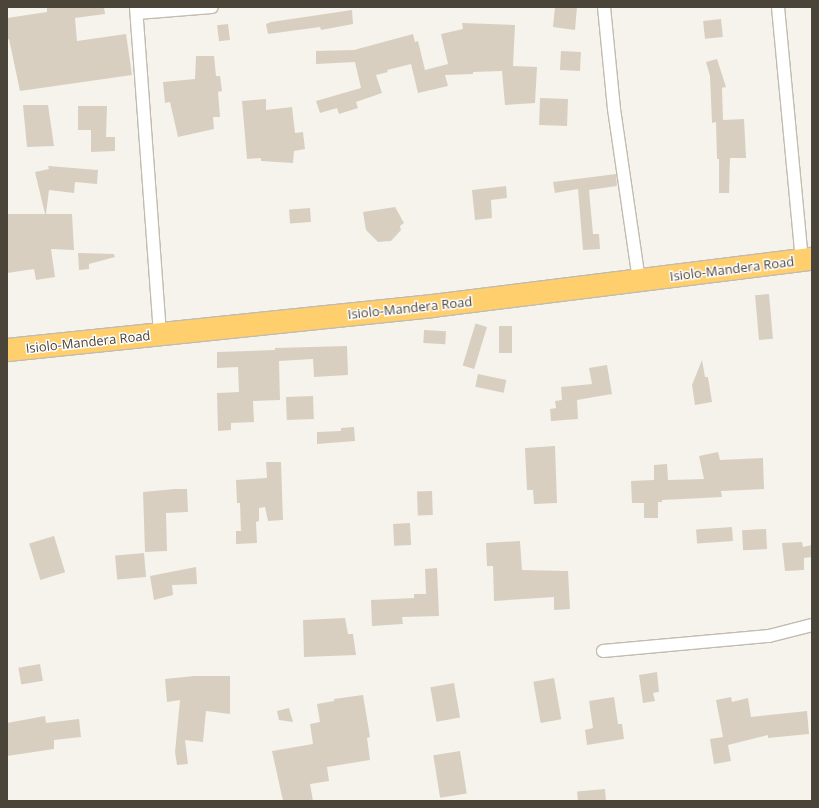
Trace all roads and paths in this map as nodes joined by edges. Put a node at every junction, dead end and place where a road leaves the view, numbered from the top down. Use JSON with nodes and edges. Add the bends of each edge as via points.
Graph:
{"nodes":[{"id":1,"x":212,"y":7,"type":"edge"},
{"id":2,"x":604,"y":7,"type":"edge"},
{"id":3,"x":778,"y":7,"type":"edge"},
{"id":4,"x":137,"y":10,"type":"edge"},
{"id":5,"x":807,"y":260,"type":"edge"},
{"id":6,"x":639,"y":280,"type":"junction"},
{"id":7,"x":160,"y":335,"type":"junction"},
{"id":8,"x":7,"y":350,"type":"edge"},
{"id":9,"x":812,"y":624,"type":"edge"},
{"id":10,"x":604,"y":651,"type":"dead end"}],
"edges":[{"from":1,"to":4,"type":"street"},
{"from":2,"to":6,"type":"street","via":[[614,109]]},
{"from":3,"to":5,"type":"street"},
{"from":4,"to":7,"type":"street"},
{"from":5,"to":6,"type":"highway","name":"Isiolo-Mandera Road"},
{"from":6,"to":7,"type":"highway","name":"Isiolo-Mandera Road","via":[[425,307]]},
{"from":7,"to":8,"type":"highway","name":"Isiolo-Mandera Road"},
{"from":9,"to":10,"type":"street","via":[[769,636]]}]}
